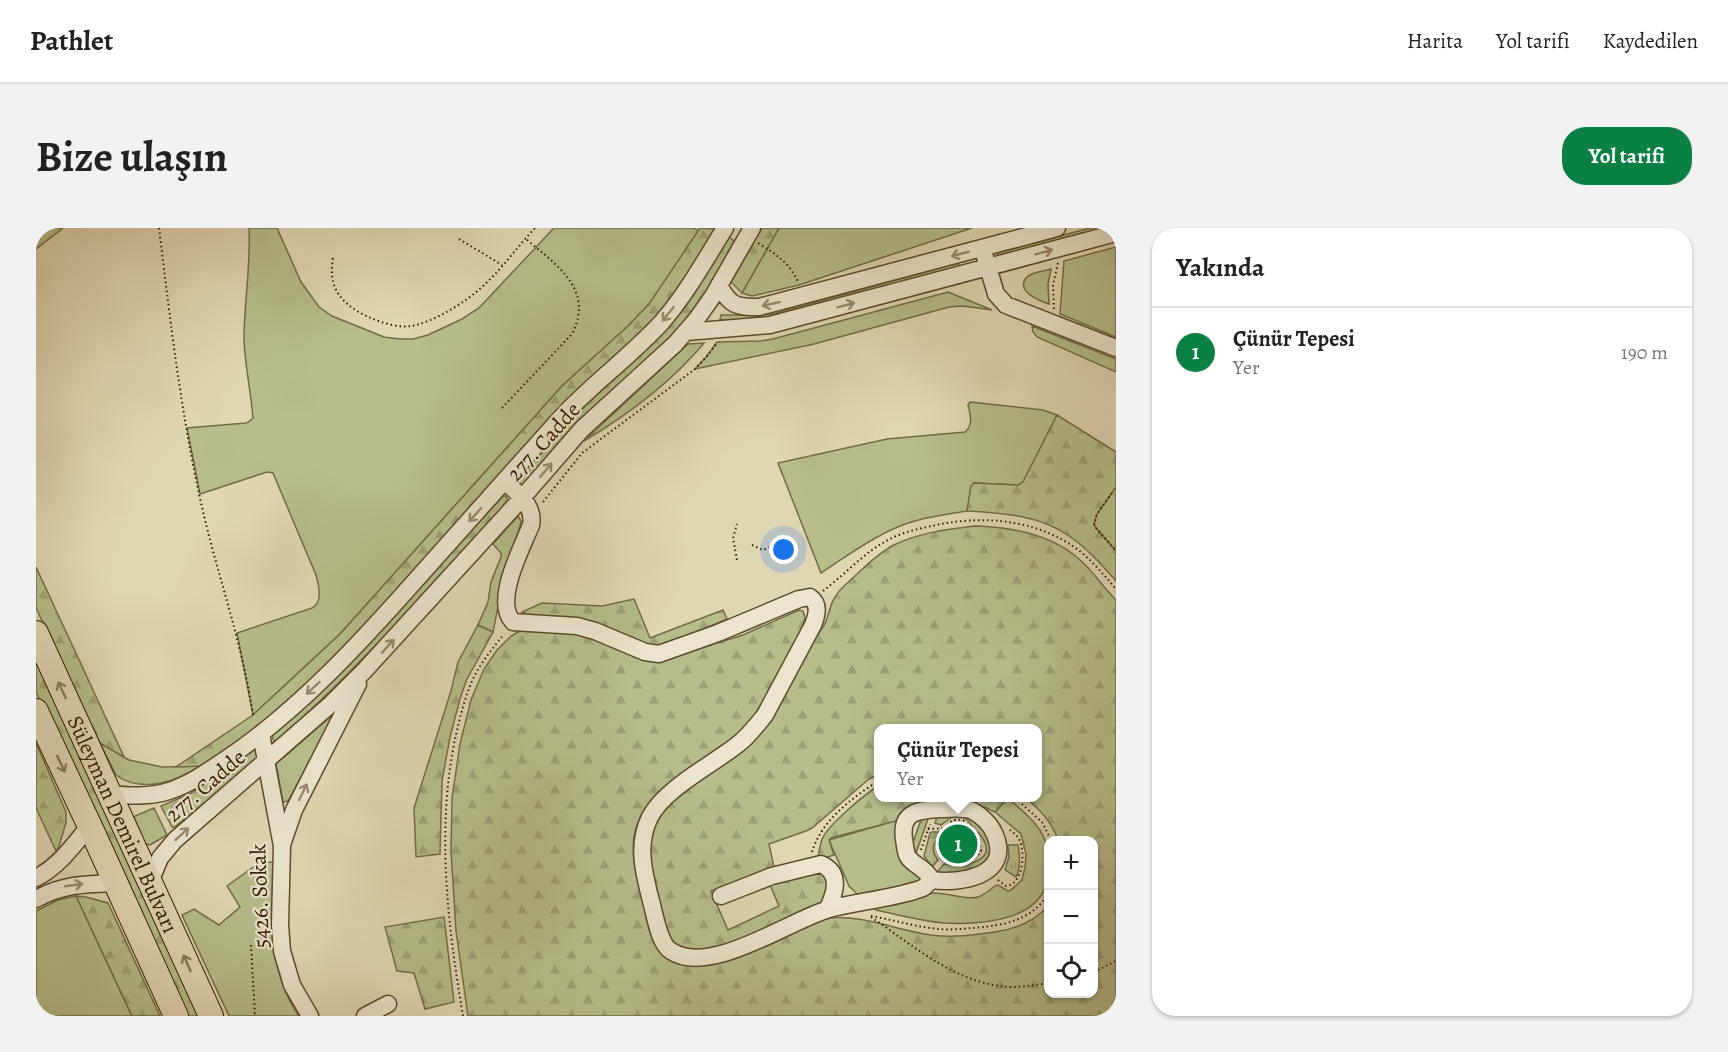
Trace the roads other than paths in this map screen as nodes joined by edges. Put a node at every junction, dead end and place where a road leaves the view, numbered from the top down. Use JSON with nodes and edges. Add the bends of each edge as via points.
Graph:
{"nodes":[{"id":1,"x":725,"y":228,"type":"edge"},
{"id":2,"x":1057,"y":228,"type":"edge"},
{"id":3,"x":744,"y":231,"type":"edge"},
{"id":4,"x":1116,"y":233,"type":"edge"},
{"id":5,"x":983,"y":248,"type":"junction"},
{"id":6,"x":988,"y":267,"type":"junction"},
{"id":7,"x":719,"y":285,"type":"junction"},
{"id":8,"x":686,"y":332,"type":"junction"},
{"id":9,"x":1116,"y":348,"type":"edge"},
{"id":10,"x":506,"y":482,"type":"junction"},
{"id":11,"x":522,"y":498,"type":"junction"},
{"id":12,"x":36,"y":633,"type":"edge"},
{"id":13,"x":365,"y":670,"type":"junction"},
{"id":14,"x":36,"y":711,"type":"edge"},
{"id":15,"x":261,"y":734,"type":"junction"},
{"id":16,"x":266,"y":762,"type":"junction"},
{"id":17,"x":110,"y":794,"type":"junction"},
{"id":18,"x":90,"y":825,"type":"junction"},
{"id":19,"x":282,"y":846,"type":"junction"},
{"id":20,"x":36,"y":878,"type":"edge"},
{"id":21,"x":932,"y":880,"type":"junction"},
{"id":22,"x":150,"y":882,"type":"junction"},
{"id":23,"x":115,"y":883,"type":"junction"},
{"id":24,"x":835,"y":884,"type":"junction"},
{"id":25,"x":721,"y":896,"type":"dead end"},
{"id":26,"x":36,"y":899,"type":"edge"},
{"id":27,"x":859,"y":904,"type":"junction"},
{"id":28,"x":827,"y":910,"type":"junction"},
{"id":29,"x":388,"y":1004,"type":"dead end"},
{"id":30,"x":176,"y":1016,"type":"edge"},
{"id":31,"x":211,"y":1016,"type":"edge"},
{"id":32,"x":310,"y":1016,"type":"edge"},
{"id":33,"x":365,"y":1016,"type":"edge"}],
"edges":[{"from":1,"to":10,"type":"street","name":"277. Cadde","one_way":true,"via":[[662,322],[573,406]]},
{"from":2,"to":5,"type":"street"},
{"from":3,"to":7,"type":"street","name":"277. Cadde"},
{"from":6,"to":4,"type":"street","one_way":true},
{"from":5,"to":6,"type":"street"},
{"from":5,"to":7,"type":"street","one_way":true,"via":[[759,307],[734,305]]},
{"from":8,"to":6,"type":"street","one_way":true,"via":[[771,325]]},
{"from":6,"to":9,"type":"street","via":[[996,294],[1006,305]]},
{"from":7,"to":8,"type":"street","name":"277. Cadde"},
{"from":11,"to":8,"type":"street","name":"277. Cadde","one_way":true,"via":[[582,429]]},
{"from":10,"to":11,"type":"street"},
{"from":10,"to":15,"type":"street","name":"277. Cadde","one_way":true,"via":[[356,646]]},
{"from":13,"to":11,"type":"street","name":"277. Cadde","one_way":true},
{"from":11,"to":28,"type":"street","via":[[532,516],[508,589],[507,612],[513,622],[577,626],[659,654],[799,599],[813,599],[817,608],[813,625],[765,715],[738,745],[656,808],[647,826],[642,857],[660,934],[666,947],[676,954],[696,957],[726,952]]},
{"from":17,"to":12,"type":"highway","name":"Süleyman Demirel Bulvarı","one_way":true},
{"from":13,"to":16,"type":"street","name":"277. Cadde"},
{"from":19,"to":13,"type":"street","one_way":true,"via":[[294,810]]},
{"from":14,"to":18,"type":"highway","name":"Süleyman Demirel Bulvarı","one_way":true},
{"from":15,"to":16,"type":"street","name":"5426. Sokak"},
{"from":15,"to":17,"type":"street","name":"277. Cadde","via":[[199,777],[169,791],[141,796]]},
{"from":16,"to":19,"type":"street","name":"5426. Sokak"},
{"from":22,"to":16,"type":"street","name":"277. Cadde","one_way":true,"via":[[160,858],[175,840]]},
{"from":17,"to":22,"type":"highway","name":"Süleyman Demirel Bulvarı"},
{"from":18,"to":20,"type":"street","via":[[64,858]]},
{"from":18,"to":23,"type":"highway","name":"Süleyman Demirel Bulvarı"},
{"from":19,"to":32,"type":"street","name":"5426. Sokak","via":[[281,943],[292,985]]},
{"from":21,"to":21,"type":"street","via":[[906,852],[904,822],[916,812],[935,809],[961,808],[979,815],[997,839],[995,863],[978,875],[954,881]]},
{"from":21,"to":27,"type":"street","via":[[914,891]]},
{"from":31,"to":22,"type":"highway","name":"Süleyman Demirel Bulvarı","one_way":true},
{"from":26,"to":23,"type":"street","one_way":true,"via":[[66,886]]},
{"from":23,"to":30,"type":"highway","name":"Süleyman Demirel Bulvarı"},
{"from":24,"to":25,"type":"street","via":[[830,871],[821,864],[772,876]]},
{"from":24,"to":27,"type":"street"},
{"from":24,"to":28,"type":"street"},
{"from":27,"to":28,"type":"street"},
{"from":29,"to":33,"type":"street"}]}
